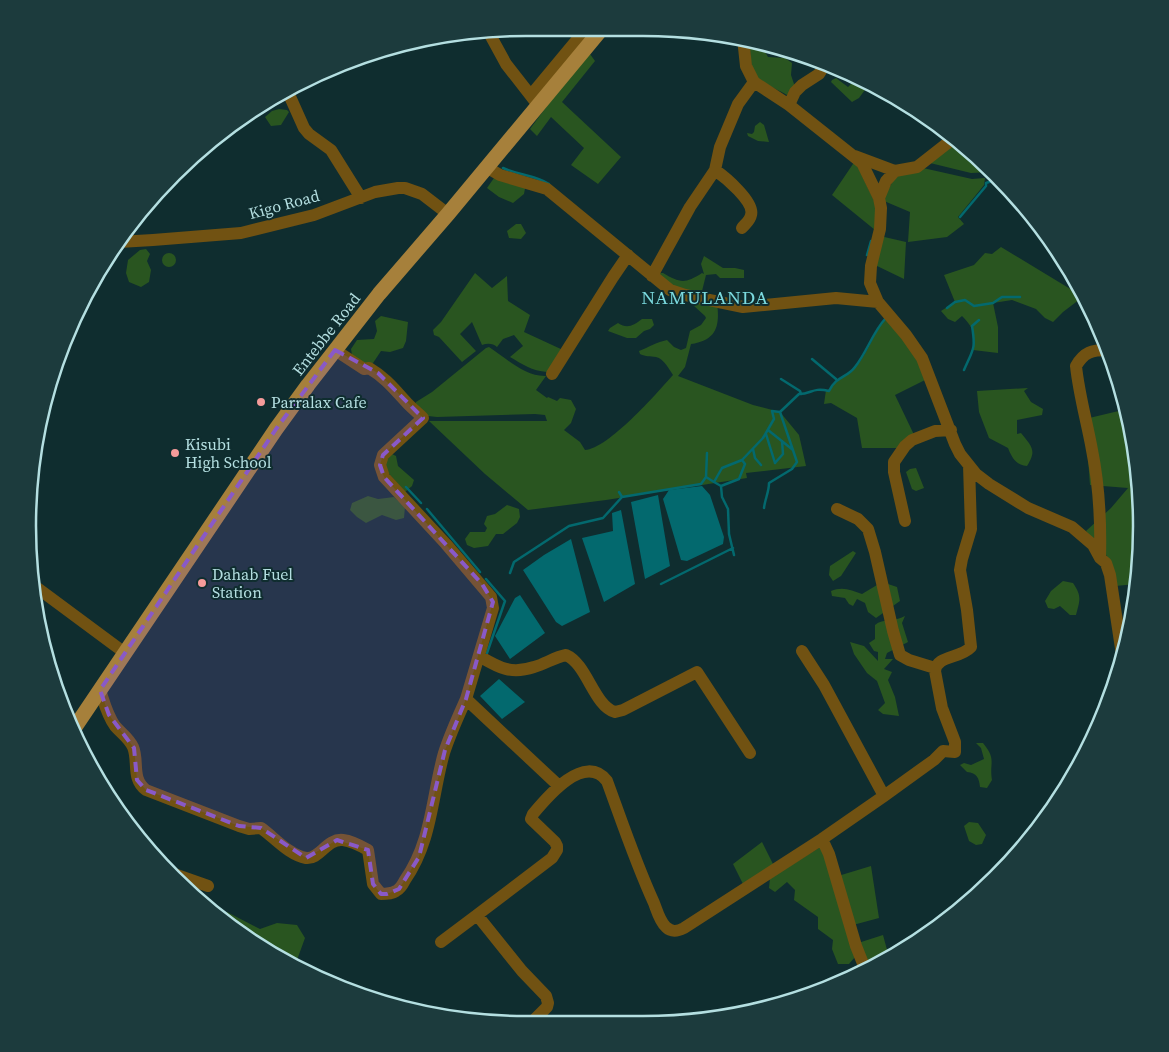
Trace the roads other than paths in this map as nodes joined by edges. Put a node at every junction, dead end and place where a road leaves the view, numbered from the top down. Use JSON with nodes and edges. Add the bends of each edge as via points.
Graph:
{"nodes":[{"id":1,"x":581,"y":36,"type":"edge"},
{"id":2,"x":595,"y":36,"type":"edge"},
{"id":3,"x":491,"y":37,"type":"edge"},
{"id":4,"x":744,"y":47,"type":"edge"},
{"id":5,"x":821,"y":70,"type":"edge"},
{"id":6,"x":754,"y":82,"type":"junction"},
{"id":7,"x":290,"y":97,"type":"edge"},
{"id":8,"x":534,"y":100,"type":"junction"},
{"id":9,"x":789,"y":104,"type":"junction"},
{"id":10,"x":948,"y":143,"type":"edge"},
{"id":11,"x":853,"y":155,"type":"dead end"},
{"id":12,"x":486,"y":167,"type":"junction"},
{"id":13,"x":715,"y":170,"type":"junction"},
{"id":14,"x":895,"y":171,"type":"junction"},
{"id":15,"x":361,"y":198,"type":"junction"},
{"id":16,"x":879,"y":198,"type":"junction"},
{"id":17,"x":448,"y":214,"type":"junction"},
{"id":18,"x":742,"y":228,"type":"dead end"},
{"id":19,"x":128,"y":241,"type":"edge"},
{"id":20,"x":628,"y":256,"type":"junction"},
{"id":21,"x":652,"y":276,"type":"junction"},
{"id":22,"x":878,"y":302,"type":"junction"},
{"id":23,"x":335,"y":350,"type":"junction"},
{"id":24,"x":1099,"y":350,"type":"edge"},
{"id":25,"x":552,"y":374,"type":"dead end"},
{"id":26,"x":950,"y":430,"type":"junction"},
{"id":27,"x":969,"y":465,"type":"junction"},
{"id":28,"x":838,"y":509,"type":"dead end"},
{"id":29,"x":905,"y":521,"type":"dead end"},
{"id":30,"x":1100,"y":558,"type":"junction"},
{"id":31,"x":40,"y":590,"type":"edge"},
{"id":32,"x":1121,"y":630,"type":"edge"},
{"id":33,"x":802,"y":652,"type":"dead end"},
{"id":34,"x":125,"y":653,"type":"junction"},
{"id":35,"x":479,"y":656,"type":"junction"},
{"id":36,"x":935,"y":668,"type":"junction"},
{"id":37,"x":100,"y":690,"type":"junction"},
{"id":38,"x":466,"y":699,"type":"junction"},
{"id":39,"x":78,"y":722,"type":"edge"},
{"id":40,"x":750,"y":753,"type":"dead end"},
{"id":41,"x":559,"y":786,"type":"junction"},
{"id":42,"x":884,"y":796,"type":"junction"},
{"id":43,"x":822,"y":839,"type":"junction"},
{"id":44,"x":187,"y":879,"type":"edge"},
{"id":45,"x":208,"y":886,"type":"dead end"},
{"id":46,"x":477,"y":915,"type":"junction"},
{"id":47,"x":441,"y":942,"type":"dead end"},
{"id":48,"x":863,"y":963,"type":"edge"},
{"id":49,"x":538,"y":1016,"type":"edge"}],
"edges":[{"from":1,"to":8,"type":"street"},
{"from":2,"to":8,"type":"main road","name":"Entebbe Road"},
{"from":3,"to":8,"type":"street","via":[[506,64]]},
{"from":4,"to":6,"type":"street","via":[[746,66]]},
{"from":5,"to":9,"type":"street","via":[[795,92]]},
{"from":6,"to":9,"type":"street"},
{"from":6,"to":13,"type":"street","via":[[738,104],[720,147]]},
{"from":7,"to":15,"type":"street","via":[[304,128],[331,150]]},
{"from":8,"to":12,"type":"main road","name":"Entebbe Road"},
{"from":9,"to":16,"type":"street","via":[[862,163]]},
{"from":10,"to":14,"type":"street","via":[[917,167]]},
{"from":11,"to":14,"type":"street"},
{"from":12,"to":17,"type":"main road","name":"Entebbe Road"},
{"from":12,"to":20,"type":"street","via":[[500,175],[547,189]]},
{"from":13,"to":18,"type":"street","via":[[733,184],[750,206],[751,218]]},
{"from":13,"to":21,"type":"street","via":[[690,207]]},
{"from":14,"to":16,"type":"street","via":[[886,181]]},
{"from":15,"to":17,"type":"street","name":"Kigo Road","via":[[375,192],[406,188],[422,194]]},
{"from":15,"to":19,"type":"street","name":"Kigo Road","via":[[314,215],[241,233]]},
{"from":16,"to":22,"type":"street","via":[[880,229],[869,279]]},
{"from":17,"to":23,"type":"main road","name":"Entebbe Road"},
{"from":20,"to":21,"type":"street"},
{"from":20,"to":25,"type":"street"},
{"from":21,"to":22,"type":"street","via":[[670,290],[733,306],[836,298]]},
{"from":22,"to":26,"type":"street","via":[[922,358]]},
{"from":23,"to":34,"type":"main road","name":"Entebbe Road","via":[[276,429]]},
{"from":23,"to":35,"type":"street","via":[[364,369],[378,373],[423,418],[383,456],[380,465],[384,477],[492,597],[493,608]]},
{"from":24,"to":30,"type":"street","via":[[1086,353],[1076,366],[1097,478]]},
{"from":26,"to":27,"type":"street"},
{"from":26,"to":29,"type":"street","via":[[935,431],[912,440],[894,462]]},
{"from":27,"to":30,"type":"street","via":[[976,474],[1020,503],[1072,528],[1093,545]]},
{"from":27,"to":36,"type":"street","via":[[971,529],[960,570],[971,647],[964,654],[940,661]]},
{"from":28,"to":36,"type":"street","via":[[858,519],[868,529],[900,655]]},
{"from":30,"to":32,"type":"street","via":[[1106,563],[1110,576]]},
{"from":31,"to":34,"type":"street"},
{"from":33,"to":42,"type":"street","via":[[829,694]]},
{"from":34,"to":37,"type":"main road","name":"Entebbe Road"},
{"from":35,"to":38,"type":"street"},
{"from":35,"to":40,"type":"street","via":[[500,668],[511,670],[533,668],[566,655],[577,662],[596,693],[615,712],[697,672]]},
{"from":36,"to":42,"type":"street","via":[[955,752],[943,751]]},
{"from":37,"to":38,"type":"street","via":[[112,720],[134,748],[137,780],[146,790],[239,826],[261,828],[306,858],[337,840],[349,841],[368,850],[373,884],[381,894],[394,893],[419,856],[445,750]]},
{"from":37,"to":39,"type":"main road","name":"Entebbe Road"},
{"from":38,"to":41,"type":"street"},
{"from":41,"to":43,"type":"street","via":[[585,772],[595,771],[607,781],[651,896],[662,921],[671,931],[684,928]]},
{"from":41,"to":46,"type":"street","via":[[531,819],[555,842],[556,854]]},
{"from":42,"to":43,"type":"street"},
{"from":43,"to":48,"type":"street"},
{"from":44,"to":45,"type":"street"},
{"from":46,"to":47,"type":"street"},
{"from":46,"to":49,"type":"street","via":[[546,996],[547,1007]]}]}
